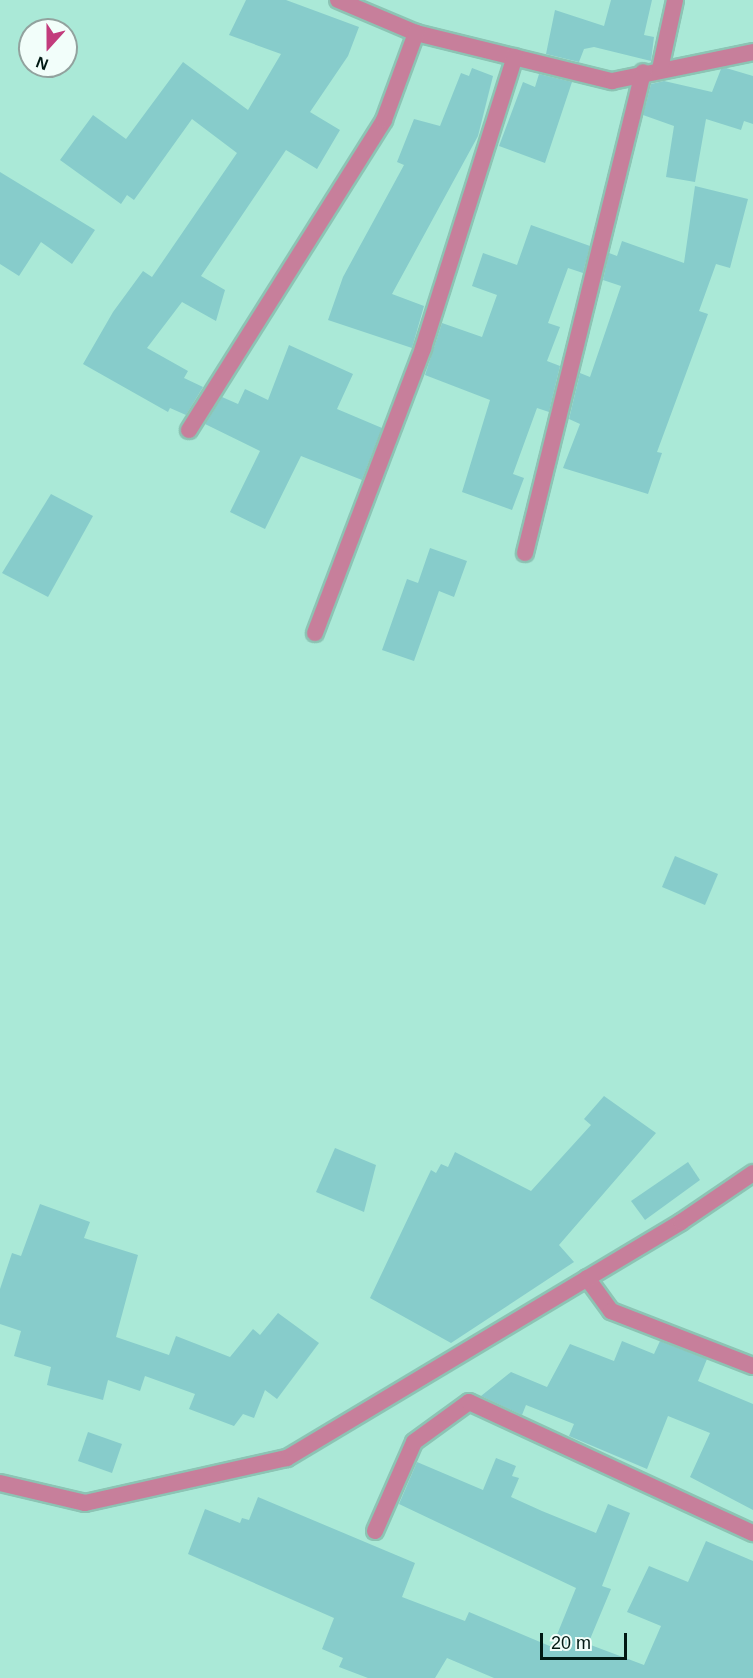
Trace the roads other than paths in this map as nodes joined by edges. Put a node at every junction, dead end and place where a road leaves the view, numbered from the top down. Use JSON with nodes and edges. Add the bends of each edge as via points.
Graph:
{"nodes":[{"id":1,"x":338,"y":0,"type":"edge"},
{"id":2,"x":675,"y":0,"type":"edge"},
{"id":3,"x":417,"y":33,"type":"junction"},
{"id":4,"x":753,"y":52,"type":"edge"},
{"id":5,"x":515,"y":57,"type":"junction"},
{"id":6,"x":660,"y":69,"type":"junction"},
{"id":7,"x":643,"y":72,"type":"junction"},
{"id":8,"x":189,"y":430,"type":"dead end"},
{"id":9,"x":525,"y":553,"type":"dead end"},
{"id":10,"x":315,"y":633,"type":"dead end"},
{"id":11,"x":753,"y":1173,"type":"edge"},
{"id":12,"x":587,"y":1278,"type":"junction"},
{"id":13,"x":753,"y":1366,"type":"edge"},
{"id":14,"x":0,"y":1483,"type":"edge"},
{"id":15,"x":375,"y":1531,"type":"dead end"},
{"id":16,"x":753,"y":1533,"type":"edge"}],
"edges":[{"from":1,"to":3,"type":"street"},
{"from":2,"to":6,"type":"street"},
{"from":3,"to":5,"type":"street"},
{"from":3,"to":8,"type":"street","via":[[384,120]]},
{"from":4,"to":6,"type":"street"},
{"from":5,"to":7,"type":"street","via":[[612,81]]},
{"from":5,"to":10,"type":"street","via":[[423,348]]},
{"from":6,"to":7,"type":"street"},
{"from":7,"to":9,"type":"street"},
{"from":11,"to":12,"type":"street"},
{"from":12,"to":13,"type":"street","via":[[611,1311]]},
{"from":12,"to":14,"type":"street","via":[[287,1458],[85,1503]]},
{"from":15,"to":16,"type":"street","via":[[414,1442],[469,1402]]}]}
